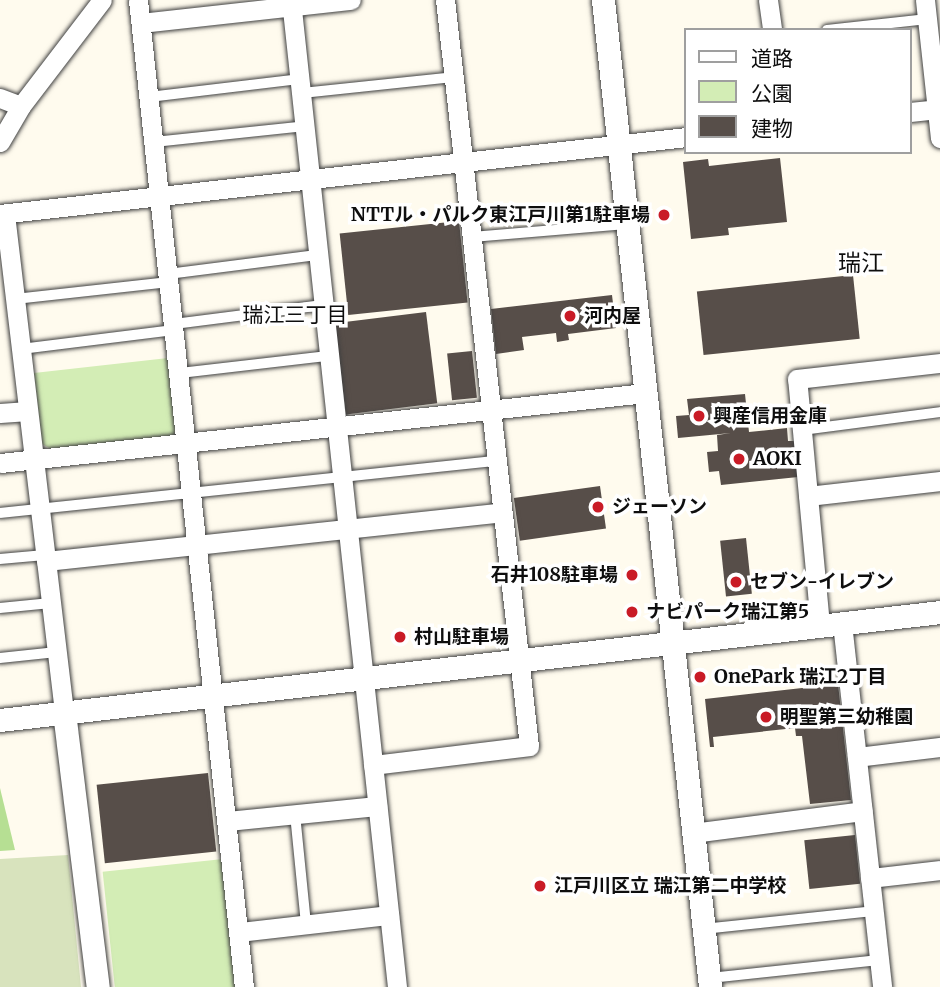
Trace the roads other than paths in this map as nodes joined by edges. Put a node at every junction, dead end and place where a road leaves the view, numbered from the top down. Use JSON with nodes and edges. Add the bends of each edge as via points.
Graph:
{"nodes":[{"id":1,"x":102,"y":0,"type":"edge"},
{"id":2,"x":138,"y":0,"type":"edge"},
{"id":3,"x":351,"y":0,"type":"edge"},
{"id":4,"x":445,"y":0,"type":"edge"},
{"id":5,"x":603,"y":0,"type":"edge"},
{"id":6,"x":768,"y":0,"type":"edge"},
{"id":7,"x":291,"y":3,"type":"edge"},
{"id":8,"x":141,"y":23,"type":"junction"},
{"id":9,"x":930,"y":24,"type":"edge"},
{"id":10,"x":772,"y":28,"type":"edge"},
{"id":11,"x":861,"y":28,"type":"edge"},
{"id":12,"x":453,"y":78,"type":"junction"},
{"id":13,"x":302,"y":86,"type":"junction"},
{"id":14,"x":149,"y":97,"type":"junction"},
{"id":15,"x":0,"y":98,"type":"edge"},
{"id":16,"x":20,"y":106,"type":"junction"},
{"id":17,"x":938,"y":109,"type":"edge"},
{"id":18,"x":912,"y":112,"type":"edge"},
{"id":19,"x":305,"y":126,"type":"junction"},
{"id":20,"x":684,"y":137,"type":"edge"},
{"id":21,"x":940,"y":138,"type":"edge"},
{"id":22,"x":0,"y":142,"type":"edge"},
{"id":23,"x":154,"y":142,"type":"junction"},
{"id":24,"x":619,"y":145,"type":"junction"},
{"id":25,"x":463,"y":164,"type":"junction"},
{"id":26,"x":312,"y":181,"type":"junction"},
{"id":27,"x":159,"y":197,"type":"junction"},
{"id":28,"x":2,"y":214,"type":"edge"},
{"id":29,"x":627,"y":224,"type":"junction"},
{"id":30,"x":471,"y":237,"type":"junction"},
{"id":31,"x":317,"y":256,"type":"junction"},
{"id":32,"x":168,"y":278,"type":"junction"},
{"id":33,"x":15,"y":299,"type":"junction"},
{"id":34,"x":323,"y":305,"type":"junction"},
{"id":35,"x":174,"y":327,"type":"junction"},
{"id":36,"x":21,"y":349,"type":"junction"},
{"id":37,"x":328,"y":356,"type":"junction"},
{"id":38,"x":940,"y":363,"type":"edge"},
{"id":39,"x":180,"y":373,"type":"junction"},
{"id":40,"x":645,"y":393,"type":"junction"},
{"id":41,"x":491,"y":410,"type":"junction"},
{"id":42,"x":28,"y":411,"type":"junction"},
{"id":43,"x":940,"y":412,"type":"edge"},
{"id":44,"x":0,"y":413,"type":"edge"},
{"id":45,"x":336,"y":425,"type":"junction"},
{"id":46,"x":802,"y":429,"type":"junction"},
{"id":47,"x":187,"y":442,"type":"junction"},
{"id":48,"x":34,"y":459,"type":"junction"},
{"id":49,"x":495,"y":461,"type":"junction"},
{"id":50,"x":0,"y":463,"type":"edge"},
{"id":51,"x":342,"y":479,"type":"junction"},
{"id":52,"x":940,"y":481,"type":"edge"},
{"id":53,"x":192,"y":496,"type":"junction"},
{"id":54,"x":808,"y":496,"type":"junction"},
{"id":55,"x":40,"y":509,"type":"junction"},
{"id":56,"x":501,"y":512,"type":"junction"},
{"id":57,"x":0,"y":513,"type":"edge"},
{"id":58,"x":347,"y":527,"type":"junction"},
{"id":59,"x":198,"y":544,"type":"junction"},
{"id":60,"x":46,"y":558,"type":"junction"},
{"id":61,"x":0,"y":559,"type":"edge"},
{"id":62,"x":51,"y":603,"type":"junction"},
{"id":63,"x":0,"y":608,"type":"edge"},
{"id":64,"x":940,"y":612,"type":"edge"},
{"id":65,"x":831,"y":624,"type":"junction"},
{"id":66,"x":673,"y":642,"type":"junction"},
{"id":67,"x":57,"y":652,"type":"junction"},
{"id":68,"x":0,"y":658,"type":"edge"},
{"id":69,"x":518,"y":658,"type":"junction"},
{"id":70,"x":363,"y":675,"type":"junction"},
{"id":71,"x":213,"y":694,"type":"junction"},
{"id":72,"x":64,"y":712,"type":"junction"},
{"id":73,"x":0,"y":720,"type":"edge"},
{"id":74,"x":940,"y":747,"type":"edge"},
{"id":75,"x":857,"y":757,"type":"junction"},
{"id":76,"x":373,"y":765,"type":"junction"},
{"id":77,"x":377,"y":806,"type":"junction"},
{"id":78,"x":863,"y":811,"type":"junction"},
{"id":79,"x":295,"y":814,"type":"junction"},
{"id":80,"x":227,"y":821,"type":"junction"},
{"id":81,"x":692,"y":833,"type":"junction"},
{"id":82,"x":940,"y":870,"type":"edge"},
{"id":83,"x":870,"y":878,"type":"junction"},
{"id":84,"x":873,"y":911,"type":"junction"},
{"id":85,"x":389,"y":915,"type":"junction"},
{"id":86,"x":306,"y":925,"type":"junction"},
{"id":87,"x":703,"y":929,"type":"junction"},
{"id":88,"x":239,"y":932,"type":"junction"},
{"id":89,"x":879,"y":960,"type":"junction"},
{"id":90,"x":710,"y":983,"type":"edge"},
{"id":91,"x":98,"y":987,"type":"edge"},
{"id":92,"x":244,"y":987,"type":"edge"},
{"id":93,"x":397,"y":987,"type":"edge"},
{"id":94,"x":881,"y":987,"type":"edge"}],
"edges":[{"from":1,"to":16,"type":"street"},
{"from":2,"to":8,"type":"street"},
{"from":3,"to":7,"type":"street"},
{"from":4,"to":12,"type":"street"},
{"from":5,"to":24,"type":"street"},
{"from":6,"to":10,"type":"street"},
{"from":7,"to":8,"type":"street"},
{"from":7,"to":13,"type":"street"},
{"from":8,"to":14,"type":"street"},
{"from":9,"to":11,"type":"lane"},
{"from":9,"to":17,"type":"street"},
{"from":12,"to":13,"type":"lane"},
{"from":12,"to":25,"type":"street"},
{"from":13,"to":14,"type":"lane"},
{"from":13,"to":19,"type":"street"},
{"from":14,"to":23,"type":"street"},
{"from":15,"to":16,"type":"street"},
{"from":16,"to":22,"type":"street"},
{"from":17,"to":18,"type":"street"},
{"from":17,"to":21,"type":"street"},
{"from":19,"to":23,"type":"lane"},
{"from":19,"to":26,"type":"street"},
{"from":20,"to":24,"type":"street"},
{"from":23,"to":27,"type":"street"},
{"from":24,"to":25,"type":"street"},
{"from":24,"to":29,"type":"street"},
{"from":25,"to":26,"type":"street"},
{"from":25,"to":30,"type":"street"},
{"from":26,"to":27,"type":"street"},
{"from":26,"to":31,"type":"street"},
{"from":27,"to":28,"type":"street"},
{"from":27,"to":32,"type":"street"},
{"from":28,"to":33,"type":"street"},
{"from":29,"to":30,"type":"lane"},
{"from":29,"to":40,"type":"street"},
{"from":30,"to":41,"type":"street"},
{"from":31,"to":32,"type":"lane"},
{"from":31,"to":34,"type":"street"},
{"from":32,"to":33,"type":"lane"},
{"from":32,"to":35,"type":"street"},
{"from":33,"to":36,"type":"street"},
{"from":34,"to":35,"type":"lane"},
{"from":34,"to":37,"type":"street"},
{"from":35,"to":36,"type":"lane"},
{"from":35,"to":39,"type":"street"},
{"from":36,"to":42,"type":"street"},
{"from":37,"to":39,"type":"lane"},
{"from":37,"to":45,"type":"street"},
{"from":38,"to":46,"type":"street","via":[[797,379]]},
{"from":39,"to":47,"type":"street"},
{"from":40,"to":41,"type":"street"},
{"from":40,"to":66,"type":"street"},
{"from":41,"to":45,"type":"street"},
{"from":41,"to":49,"type":"street"},
{"from":42,"to":44,"type":"street"},
{"from":42,"to":48,"type":"street"},
{"from":43,"to":46,"type":"lane"},
{"from":45,"to":47,"type":"street"},
{"from":45,"to":51,"type":"street"},
{"from":46,"to":54,"type":"street"},
{"from":47,"to":48,"type":"street"},
{"from":47,"to":53,"type":"street"},
{"from":48,"to":50,"type":"street"},
{"from":48,"to":55,"type":"street"},
{"from":49,"to":51,"type":"lane"},
{"from":49,"to":56,"type":"street"},
{"from":51,"to":53,"type":"lane"},
{"from":51,"to":58,"type":"street"},
{"from":52,"to":54,"type":"street"},
{"from":53,"to":55,"type":"lane"},
{"from":53,"to":59,"type":"street"},
{"from":54,"to":65,"type":"street"},
{"from":55,"to":57,"type":"lane"},
{"from":55,"to":60,"type":"street"},
{"from":56,"to":58,"type":"street"},
{"from":56,"to":69,"type":"street"},
{"from":58,"to":59,"type":"street"},
{"from":58,"to":70,"type":"street"},
{"from":59,"to":60,"type":"street"},
{"from":59,"to":71,"type":"street"},
{"from":60,"to":61,"type":"lane"},
{"from":60,"to":62,"type":"street"},
{"from":62,"to":63,"type":"lane"},
{"from":62,"to":67,"type":"street"},
{"from":64,"to":65,"type":"street"},
{"from":65,"to":66,"type":"street"},
{"from":65,"to":75,"type":"street"},
{"from":66,"to":69,"type":"street"},
{"from":66,"to":81,"type":"street"},
{"from":67,"to":68,"type":"lane"},
{"from":67,"to":72,"type":"street"},
{"from":69,"to":70,"type":"street"},
{"from":69,"to":76,"type":"street","via":[[529,746]]},
{"from":70,"to":71,"type":"street"},
{"from":70,"to":76,"type":"street"},
{"from":71,"to":72,"type":"street"},
{"from":71,"to":80,"type":"street"},
{"from":72,"to":73,"type":"street"},
{"from":72,"to":91,"type":"street"},
{"from":74,"to":75,"type":"street"},
{"from":75,"to":78,"type":"street"},
{"from":76,"to":77,"type":"street"},
{"from":77,"to":79,"type":"street"},
{"from":77,"to":85,"type":"street"},
{"from":78,"to":81,"type":"street"},
{"from":78,"to":83,"type":"street"},
{"from":79,"to":80,"type":"street"},
{"from":79,"to":86,"type":"lane"},
{"from":80,"to":88,"type":"street"},
{"from":81,"to":87,"type":"street"},
{"from":82,"to":83,"type":"street"},
{"from":83,"to":84,"type":"street"},
{"from":84,"to":87,"type":"lane"},
{"from":84,"to":89,"type":"street"},
{"from":85,"to":86,"type":"street"},
{"from":85,"to":93,"type":"street"},
{"from":86,"to":88,"type":"street"},
{"from":87,"to":90,"type":"street"},
{"from":88,"to":92,"type":"street"},
{"from":89,"to":90,"type":"lane"},
{"from":89,"to":94,"type":"street"}]}
